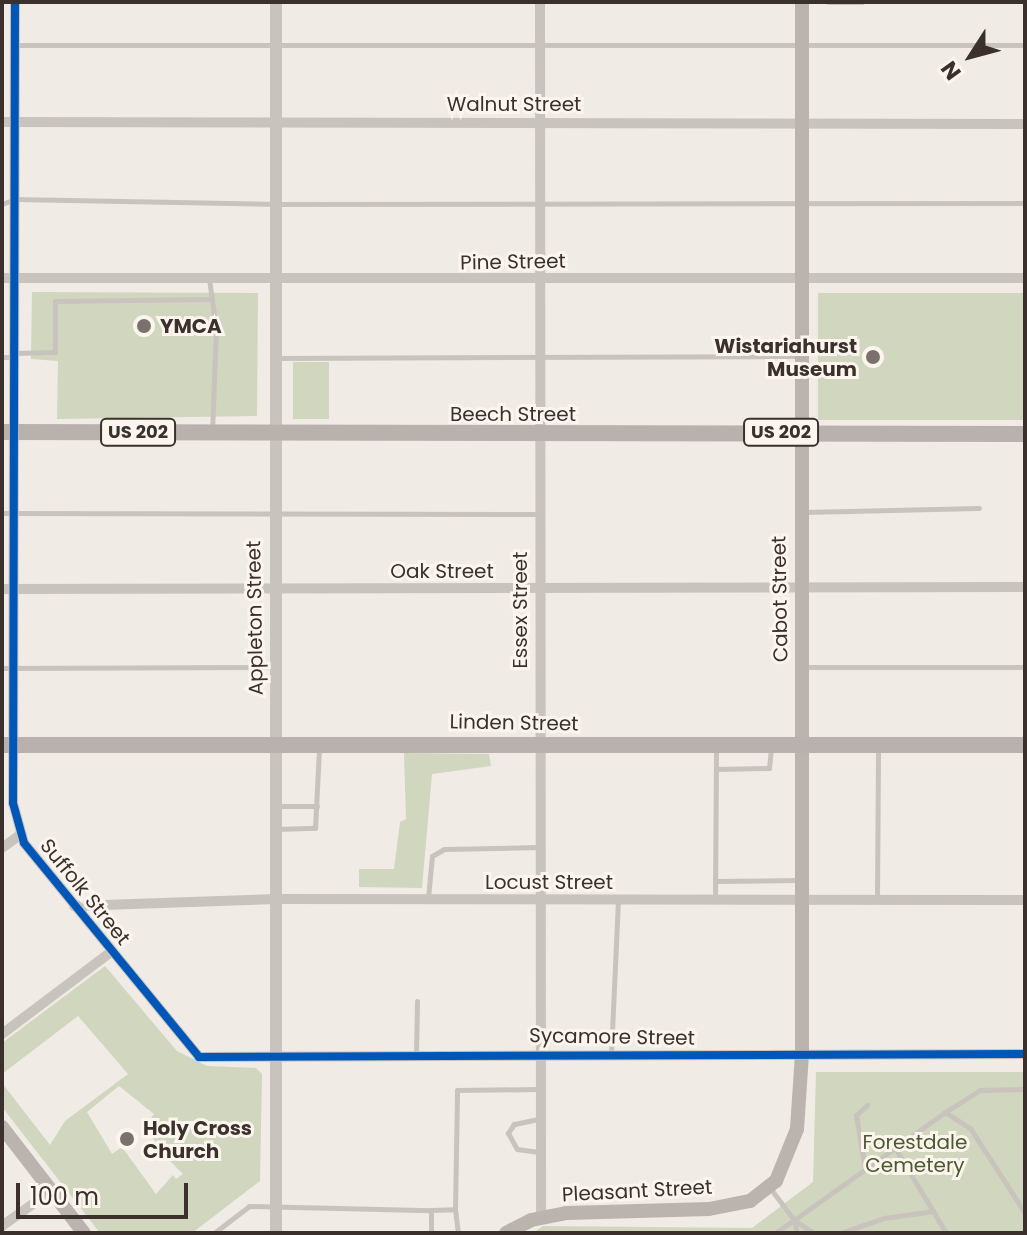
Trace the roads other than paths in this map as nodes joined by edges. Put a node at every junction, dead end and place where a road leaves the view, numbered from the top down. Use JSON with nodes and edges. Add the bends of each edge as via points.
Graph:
{"nodes":[{"id":1,"x":15,"y":2,"type":"edge"},
{"id":2,"x":276,"y":2,"type":"edge"},
{"id":3,"x":540,"y":2,"type":"edge"},
{"id":4,"x":802,"y":2,"type":"edge"},
{"id":5,"x":828,"y":2,"type":"edge"},
{"id":6,"x":862,"y":2,"type":"edge"},
{"id":7,"x":15,"y":45,"type":"junction"},
{"id":8,"x":1025,"y":45,"type":"edge"},
{"id":9,"x":276,"y":47,"type":"junction"},
{"id":10,"x":540,"y":48,"type":"junction"},
{"id":11,"x":801,"y":48,"type":"junction"},
{"id":12,"x":2,"y":122,"type":"edge"},
{"id":13,"x":15,"y":122,"type":"junction"},
{"id":14,"x":539,"y":122,"type":"junction"},
{"id":15,"x":276,"y":123,"type":"junction"},
{"id":16,"x":1025,"y":124,"type":"edge"},
{"id":17,"x":801,"y":126,"type":"junction"},
{"id":18,"x":15,"y":199,"type":"junction"},
{"id":19,"x":539,"y":201,"type":"junction"},
{"id":20,"x":801,"y":203,"type":"junction"},
{"id":21,"x":1025,"y":203,"type":"edge"},
{"id":22,"x":2,"y":204,"type":"edge"},
{"id":23,"x":276,"y":204,"type":"junction"},
{"id":24,"x":2,"y":278,"type":"edge"},
{"id":25,"x":14,"y":278,"type":"junction"},
{"id":26,"x":209,"y":278,"type":"junction"},
{"id":27,"x":1025,"y":278,"type":"edge"},
{"id":28,"x":275,"y":279,"type":"junction"},
{"id":29,"x":538,"y":279,"type":"junction"},
{"id":30,"x":801,"y":280,"type":"junction"},
{"id":31,"x":209,"y":299,"type":"junction"},
{"id":32,"x":14,"y":355,"type":"junction"},
{"id":33,"x":800,"y":356,"type":"junction"},
{"id":34,"x":2,"y":357,"type":"edge"},
{"id":35,"x":538,"y":357,"type":"junction"},
{"id":36,"x":274,"y":358,"type":"junction"},
{"id":37,"x":8,"y":432,"type":"edge"},
{"id":38,"x":212,"y":432,"type":"junction"},
{"id":39,"x":274,"y":432,"type":"junction"},
{"id":40,"x":799,"y":432,"type":"junction"},
{"id":41,"x":538,"y":433,"type":"junction"},
{"id":42,"x":1025,"y":434,"type":"edge"},
{"id":43,"x":979,"y":508,"type":"dead end"},
{"id":44,"x":799,"y":512,"type":"junction"},
{"id":45,"x":2,"y":513,"type":"edge"},
{"id":46,"x":14,"y":513,"type":"junction"},
{"id":47,"x":274,"y":513,"type":"junction"},
{"id":48,"x":538,"y":514,"type":"junction"},
{"id":49,"x":1025,"y":587,"type":"edge"},
{"id":50,"x":275,"y":588,"type":"junction"},
{"id":51,"x":538,"y":589,"type":"junction"},
{"id":52,"x":8,"y":590,"type":"edge"},
{"id":53,"x":800,"y":591,"type":"junction"},
{"id":54,"x":276,"y":667,"type":"junction"},
{"id":55,"x":801,"y":667,"type":"junction"},
{"id":56,"x":1025,"y":667,"type":"edge"},
{"id":57,"x":8,"y":668,"type":"edge"},
{"id":58,"x":277,"y":741,"type":"junction"},
{"id":59,"x":320,"y":742,"type":"junction"},
{"id":60,"x":539,"y":743,"type":"junction"},
{"id":61,"x":878,"y":744,"type":"junction"},
{"id":62,"x":8,"y":745,"type":"edge"},
{"id":63,"x":1025,"y":745,"type":"edge"},
{"id":64,"x":716,"y":746,"type":"junction"},
{"id":65,"x":771,"y":746,"type":"junction"},
{"id":66,"x":800,"y":746,"type":"junction"},
{"id":67,"x":716,"y":769,"type":"junction"},
{"id":68,"x":277,"y":806,"type":"junction"},
{"id":69,"x":317,"y":806,"type":"junction"},
{"id":70,"x":276,"y":829,"type":"junction"},
{"id":71,"x":21,"y":834,"type":"junction"},
{"id":72,"x":539,"y":847,"type":"junction"},
{"id":73,"x":2,"y":848,"type":"edge"},
{"id":74,"x":800,"y":880,"type":"junction"},
{"id":75,"x":715,"y":881,"type":"junction"},
{"id":76,"x":275,"y":899,"type":"junction"},
{"id":77,"x":427,"y":899,"type":"junction"},
{"id":78,"x":877,"y":899,"type":"junction"},
{"id":79,"x":538,"y":900,"type":"junction"},
{"id":80,"x":618,"y":900,"type":"junction"},
{"id":81,"x":715,"y":900,"type":"junction"},
{"id":82,"x":800,"y":900,"type":"junction"},
{"id":83,"x":1025,"y":900,"type":"edge"},
{"id":84,"x":74,"y":906,"type":"junction"},
{"id":85,"x":112,"y":951,"type":"junction"},
{"id":86,"x":417,"y":1001,"type":"dead end"},
{"id":87,"x":2,"y":1034,"type":"edge"},
{"id":88,"x":537,"y":1052,"type":"junction"},
{"id":89,"x":277,"y":1053,"type":"junction"},
{"id":90,"x":416,"y":1054,"type":"junction"},
{"id":91,"x":611,"y":1054,"type":"junction"},
{"id":92,"x":802,"y":1054,"type":"junction"},
{"id":93,"x":1025,"y":1054,"type":"edge"},
{"id":94,"x":199,"y":1057,"type":"joint"},
{"id":95,"x":538,"y":1089,"type":"junction"},
{"id":96,"x":1025,"y":1089,"type":"edge"},
{"id":97,"x":867,"y":1105,"type":"dead end"},
{"id":98,"x":945,"y":1112,"type":"junction"},
{"id":99,"x":538,"y":1119,"type":"junction"},
{"id":100,"x":2,"y":1127,"type":"edge"},
{"id":101,"x":895,"y":1148,"type":"junction"},
{"id":102,"x":539,"y":1152,"type":"junction"},
{"id":103,"x":865,"y":1169,"type":"junction"},
{"id":104,"x":769,"y":1186,"type":"junction"},
{"id":105,"x":51,"y":1191,"type":"junction"},
{"id":106,"x":455,"y":1209,"type":"junction"},
{"id":107,"x":431,"y":1210,"type":"junction"},
{"id":108,"x":275,"y":1211,"type":"junction"},
{"id":109,"x":934,"y":1211,"type":"junction"},
{"id":110,"x":1025,"y":1213,"type":"edge"},
{"id":111,"x":541,"y":1218,"type":"junction"},
{"id":112,"x":794,"y":1220,"type":"junction"},
{"id":113,"x":2,"y":1226,"type":"edge"},
{"id":114,"x":84,"y":1233,"type":"edge"},
{"id":115,"x":214,"y":1233,"type":"edge"},
{"id":116,"x":276,"y":1233,"type":"edge"},
{"id":117,"x":431,"y":1233,"type":"edge"},
{"id":118,"x":458,"y":1233,"type":"edge"},
{"id":119,"x":506,"y":1233,"type":"edge"},
{"id":120,"x":775,"y":1233,"type":"edge"},
{"id":121,"x":797,"y":1233,"type":"edge"},
{"id":122,"x":814,"y":1233,"type":"edge"},
{"id":123,"x":840,"y":1233,"type":"edge"},
{"id":124,"x":946,"y":1233,"type":"edge"}],
"edges":[{"from":1,"to":7,"type":"street","name":"Suffolk Street"},
{"from":2,"to":9,"type":"street","name":"Appleton Street"},
{"from":3,"to":10,"type":"street","name":"Essex Street"},
{"from":4,"to":11,"type":"main road","name":"Cabot Street"},
{"from":5,"to":6,"type":"lane"},
{"from":7,"to":9,"type":"lane"},
{"from":7,"to":13,"type":"street","name":"Suffolk Street"},
{"from":8,"to":11,"type":"lane"},
{"from":9,"to":10,"type":"lane"},
{"from":9,"to":15,"type":"street","name":"Appleton Street"},
{"from":10,"to":11,"type":"lane"},
{"from":10,"to":14,"type":"street","name":"Essex Street"},
{"from":11,"to":17,"type":"main road","name":"Cabot Street"},
{"from":12,"to":13,"type":"street","name":"Walnut Street"},
{"from":13,"to":15,"type":"street","name":"Walnut Street"},
{"from":13,"to":18,"type":"street","name":"Suffolk Street"},
{"from":14,"to":15,"type":"street","name":"Walnut Street"},
{"from":14,"to":17,"type":"street","name":"Walnut Street"},
{"from":14,"to":19,"type":"street","name":"Essex Street"},
{"from":15,"to":23,"type":"street","name":"Appleton Street"},
{"from":16,"to":17,"type":"street","name":"Walnut Street"},
{"from":17,"to":20,"type":"main road","name":"Cabot Street"},
{"from":18,"to":22,"type":"lane"},
{"from":18,"to":23,"type":"lane"},
{"from":18,"to":25,"type":"street","name":"Suffolk Street"},
{"from":19,"to":20,"type":"lane"},
{"from":19,"to":23,"type":"lane"},
{"from":19,"to":29,"type":"street","name":"Essex Street"},
{"from":20,"to":21,"type":"lane"},
{"from":20,"to":30,"type":"main road","name":"Cabot Street"},
{"from":23,"to":28,"type":"street","name":"Appleton Street"},
{"from":24,"to":25,"type":"street","name":"Pine Street"},
{"from":25,"to":26,"type":"street","name":"Pine Street"},
{"from":25,"to":32,"type":"street","name":"Suffolk Street"},
{"from":26,"to":28,"type":"street","name":"Pine Street"},
{"from":26,"to":31,"type":"lane"},
{"from":27,"to":30,"type":"street","name":"Pine Street"},
{"from":28,"to":29,"type":"street","name":"Pine Street"},
{"from":28,"to":36,"type":"street","name":"Appleton Street"},
{"from":29,"to":30,"type":"street","name":"Pine Street"},
{"from":29,"to":35,"type":"street","name":"Essex Street"},
{"from":30,"to":33,"type":"main road","name":"Cabot Street"},
{"from":31,"to":32,"type":"lane","via":[[55,301],[55,352]]},
{"from":31,"to":38,"type":"lane","via":[[216,328]]},
{"from":32,"to":34,"type":"lane"},
{"from":32,"to":37,"type":"street","name":"Suffolk Street"},
{"from":33,"to":35,"type":"lane"},
{"from":33,"to":40,"type":"main road","name":"Cabot Street"},
{"from":35,"to":36,"type":"lane"},
{"from":35,"to":41,"type":"street","name":"Essex Street"},
{"from":36,"to":39,"type":"street","name":"Appleton Street"},
{"from":37,"to":38,"type":"main road","name":"Beech Street","number":"US 202"},
{"from":37,"to":46,"type":"street","name":"Suffolk Street"},
{"from":38,"to":39,"type":"main road","name":"Beech Street","number":"US 202"},
{"from":39,"to":41,"type":"main road","name":"Beech Street","number":"US 202"},
{"from":39,"to":47,"type":"street","name":"Appleton Street"},
{"from":40,"to":41,"type":"main road","name":"Beech Street","number":"US 202"},
{"from":40,"to":42,"type":"main road","name":"Beech Street","number":"US 202"},
{"from":40,"to":44,"type":"main road","name":"Cabot Street"},
{"from":41,"to":48,"type":"street","name":"Essex Street"},
{"from":43,"to":44,"type":"lane"},
{"from":44,"to":53,"type":"main road","name":"Cabot Street"},
{"from":45,"to":46,"type":"lane"},
{"from":46,"to":47,"type":"lane"},
{"from":46,"to":52,"type":"street","name":"Suffolk Street"},
{"from":47,"to":48,"type":"lane"},
{"from":47,"to":50,"type":"street","name":"Appleton Street"},
{"from":48,"to":51,"type":"street","name":"Essex Street"},
{"from":49,"to":53,"type":"street","name":"Oak Street"},
{"from":50,"to":51,"type":"street","name":"Oak Street"},
{"from":50,"to":52,"type":"street","name":"Oak Street"},
{"from":50,"to":54,"type":"street","name":"Appleton Street"},
{"from":51,"to":53,"type":"street","name":"Oak Street"},
{"from":51,"to":60,"type":"street","name":"Essex Street"},
{"from":52,"to":57,"type":"street","name":"Suffolk Street"},
{"from":53,"to":55,"type":"main road","name":"Cabot Street"},
{"from":54,"to":57,"type":"lane"},
{"from":54,"to":58,"type":"street","name":"Appleton Street"},
{"from":55,"to":56,"type":"lane"},
{"from":55,"to":66,"type":"main road","name":"Cabot Street"},
{"from":57,"to":62,"type":"street","name":"Suffolk Street"},
{"from":58,"to":59,"type":"main road","name":"Linden Street"},
{"from":58,"to":62,"type":"main road","name":"Linden Street"},
{"from":58,"to":68,"type":"street","name":"Appleton Street"},
{"from":59,"to":60,"type":"main road","name":"Linden Street"},
{"from":59,"to":69,"type":"lane"},
{"from":60,"to":64,"type":"main road","name":"Linden Street"},
{"from":60,"to":72,"type":"street","name":"Essex Street"},
{"from":61,"to":63,"type":"main road","name":"Linden Street"},
{"from":61,"to":66,"type":"main road","name":"Linden Street"},
{"from":61,"to":78,"type":"lane"},
{"from":62,"to":71,"type":"street","name":"Suffolk Street"},
{"from":64,"to":65,"type":"main road","name":"Linden Street"},
{"from":64,"to":67,"type":"lane"},
{"from":65,"to":66,"type":"main road","name":"Linden Street"},
{"from":65,"to":67,"type":"lane","via":[[769,768]]},
{"from":66,"to":74,"type":"main road","name":"Cabot Street"},
{"from":67,"to":75,"type":"lane"},
{"from":68,"to":69,"type":"lane"},
{"from":68,"to":70,"type":"street","name":"Appleton Street"},
{"from":69,"to":70,"type":"lane","via":[[315,828]]},
{"from":70,"to":76,"type":"street","name":"Appleton Street"},
{"from":71,"to":73,"type":"street"},
{"from":71,"to":84,"type":"street","name":"Suffolk Street"},
{"from":72,"to":77,"type":"lane","via":[[444,849],[432,856]]},
{"from":72,"to":79,"type":"street","name":"Essex Street"},
{"from":74,"to":75,"type":"lane"},
{"from":74,"to":82,"type":"main road","name":"Cabot Street"},
{"from":75,"to":81,"type":"lane"},
{"from":76,"to":77,"type":"street","name":"Locust Street"},
{"from":76,"to":84,"type":"street","name":"Locust Street"},
{"from":76,"to":89,"type":"street","name":"Appleton Street"},
{"from":77,"to":79,"type":"street","name":"Locust Street"},
{"from":78,"to":82,"type":"street","name":"Locust Street"},
{"from":78,"to":83,"type":"street","name":"Locust Street"},
{"from":79,"to":80,"type":"street","name":"Locust Street"},
{"from":79,"to":88,"type":"street","name":"Essex Street"},
{"from":80,"to":81,"type":"street","name":"Locust Street"},
{"from":80,"to":91,"type":"lane"},
{"from":81,"to":82,"type":"street","name":"Locust Street"},
{"from":82,"to":92,"type":"main road","name":"Cabot Street"},
{"from":84,"to":85,"type":"street","name":"Suffolk Street"},
{"from":85,"to":87,"type":"street"},
{"from":85,"to":94,"type":"street","name":"Suffolk Street"},
{"from":86,"to":90,"type":"lane"},
{"from":88,"to":90,"type":"street","name":"Sycamore Street"},
{"from":88,"to":91,"type":"street","name":"Sycamore Street"},
{"from":88,"to":95,"type":"street","name":"Essex Street"},
{"from":89,"to":90,"type":"street","name":"Sycamore Street"},
{"from":89,"to":94,"type":"street","name":"Sycamore Street"},
{"from":89,"to":108,"type":"street","name":"Appleton Street"},
{"from":91,"to":92,"type":"street","name":"Sycamore Street"},
{"from":92,"to":93,"type":"street","name":"Sycamore Street"},
{"from":92,"to":104,"type":"main road","name":"Cabot Street","via":[[797,1129],[788,1161]]},
{"from":95,"to":99,"type":"street","name":"Essex Street"},
{"from":95,"to":106,"type":"lane","via":[[457,1090]]},
{"from":96,"to":98,"type":"lane","via":[[980,1090]]},
{"from":97,"to":103,"type":"lane","via":[[856,1115]]},
{"from":98,"to":101,"type":"lane"},
{"from":98,"to":110,"type":"lane","via":[[970,1128]]},
{"from":99,"to":102,"type":"street","name":"Essex Street"},
{"from":99,"to":102,"type":"lane","via":[[514,1124],[508,1133],[517,1149]]},
{"from":100,"to":105,"type":"main road"},
{"from":101,"to":103,"type":"lane"},
{"from":101,"to":109,"type":"lane"},
{"from":102,"to":111,"type":"street","name":"Essex Street"},
{"from":103,"to":112,"type":"lane"},
{"from":104,"to":111,"type":"main road","name":"Pleasant Street","via":[[750,1201],[709,1209]]},
{"from":104,"to":112,"type":"lane"},
{"from":105,"to":113,"type":"street"},
{"from":105,"to":114,"type":"main road"},
{"from":106,"to":107,"type":"lane"},
{"from":106,"to":118,"type":"lane"},
{"from":107,"to":108,"type":"lane"},
{"from":107,"to":117,"type":"lane"},
{"from":108,"to":115,"type":"lane","via":[[249,1206]]},
{"from":108,"to":116,"type":"street","name":"Appleton Street"},
{"from":109,"to":123,"type":"lane","via":[[884,1218]]},
{"from":109,"to":124,"type":"lane"},
{"from":111,"to":119,"type":"main road","name":"Pleasant Street"},
{"from":112,"to":120,"type":"lane"},
{"from":112,"to":121,"type":"lane"},
{"from":112,"to":122,"type":"lane"}]}
